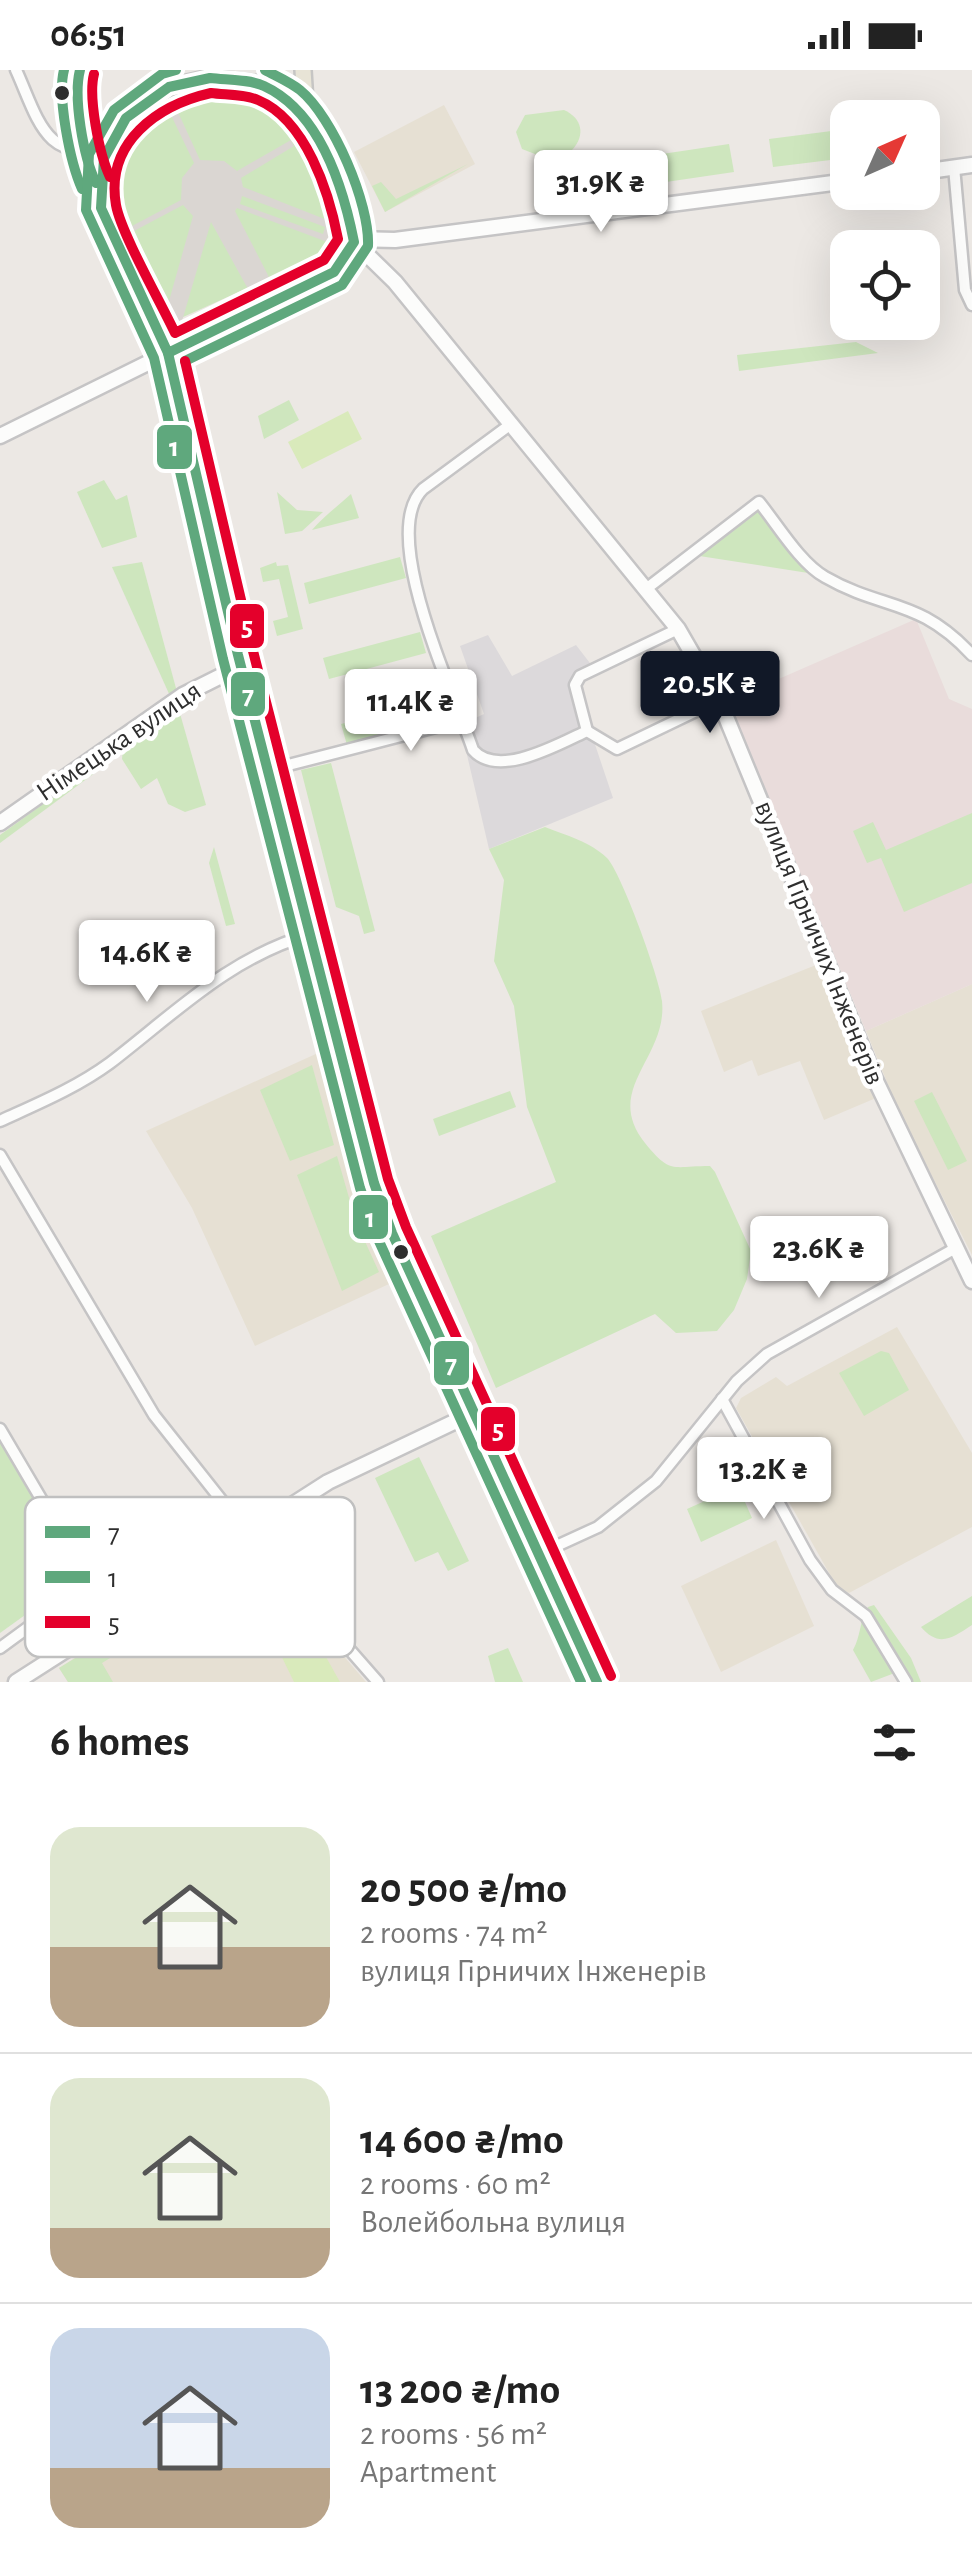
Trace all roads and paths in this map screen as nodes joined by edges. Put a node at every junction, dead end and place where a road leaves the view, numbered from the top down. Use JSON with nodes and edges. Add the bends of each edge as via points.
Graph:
{"nodes":[{"id":1,"x":16,"y":70,"type":"edge"},
{"id":2,"x":261,"y":70,"type":"edge"},
{"id":3,"x":303,"y":70,"type":"edge"},
{"id":4,"x":246,"y":80,"type":"junction"},
{"id":5,"x":307,"y":122,"type":"junction"},
{"id":6,"x":109,"y":144,"type":"junction"},
{"id":7,"x":972,"y":165,"type":"edge"},
{"id":8,"x":954,"y":167,"type":"junction"},
{"id":9,"x":940,"y":169,"type":"edge"},
{"id":10,"x":830,"y":183,"type":"edge"},
{"id":11,"x":354,"y":240,"type":"junction"},
{"id":12,"x":972,"y":305,"type":"edge"},
{"id":13,"x":168,"y":354,"type":"junction"},
{"id":14,"x":511,"y":424,"type":"junction"},
{"id":15,"x":0,"y":436,"type":"edge"},
{"id":16,"x":646,"y":589,"type":"junction"},
{"id":17,"x":678,"y":629,"type":"junction"},
{"id":18,"x":972,"y":655,"type":"edge"},
{"id":19,"x":241,"y":666,"type":"junction"},
{"id":20,"x":719,"y":700,"type":"junction"},
{"id":21,"x":463,"y":720,"type":"junction"},
{"id":22,"x":586,"y":730,"type":"junction"},
{"id":23,"x":269,"y":770,"type":"junction"},
{"id":24,"x":0,"y":823,"type":"edge"},
{"id":25,"x":311,"y":934,"type":"junction"},
{"id":26,"x":0,"y":1121,"type":"edge"},
{"id":27,"x":0,"y":1154,"type":"edge"},
{"id":28,"x":954,"y":1249,"type":"junction"},
{"id":29,"x":972,"y":1281,"type":"edge"},
{"id":30,"x":722,"y":1399,"type":"junction"},
{"id":31,"x":475,"y":1412,"type":"junction"},
{"id":32,"x":0,"y":1429,"type":"edge"},
{"id":33,"x":40,"y":1497,"type":"edge"},
{"id":34,"x":219,"y":1497,"type":"edge"},
{"id":35,"x":306,"y":1497,"type":"edge"},
{"id":36,"x":539,"y":1554,"type":"junction"},
{"id":37,"x":25,"y":1630,"type":"edge"},
{"id":38,"x":0,"y":1648,"type":"edge"},
{"id":39,"x":355,"y":1656,"type":"edge"},
{"id":40,"x":56,"y":1657,"type":"edge"},
{"id":41,"x":16,"y":1682,"type":"edge"},
{"id":42,"x":378,"y":1682,"type":"edge"},
{"id":43,"x":597,"y":1682,"type":"edge"},
{"id":44,"x":906,"y":1682,"type":"edge"}],
"edges":[{"from":1,"to":6,"type":"street","via":[[59,148],[82,152]]},
{"from":2,"to":4,"type":"main road"},
{"from":3,"to":5,"type":"main road"},
{"from":4,"to":5,"type":"main road","via":[[281,95]]},
{"from":4,"to":6,"type":"main road","via":[[198,79],[168,87],[126,118]]},
{"from":5,"to":11,"type":"main road","via":[[345,195]]},
{"from":6,"to":13,"type":"main road","via":[[101,208]]},
{"from":7,"to":8,"type":"street"},
{"from":8,"to":9,"type":"street"},
{"from":8,"to":12,"type":"street","via":[[965,290]]},
{"from":10,"to":11,"type":"street"},
{"from":11,"to":13,"type":"main road","via":[[334,272]]},
{"from":11,"to":14,"type":"street","name":"вулиця Гірничих Інженерів"},
{"from":13,"to":15,"type":"street"},
{"from":13,"to":19,"type":"main road"},
{"from":14,"to":16,"type":"street","name":"вулиця Гірничих Інженерів"},
{"from":14,"to":21,"type":"street","via":[[423,489],[409,508],[408,550]]},
{"from":16,"to":17,"type":"street","name":"вулиця Гірничих Інженерів"},
{"from":16,"to":18,"type":"street","via":[[759,502],[821,575],[917,610]]},
{"from":17,"to":20,"type":"street","name":"вулиця Гірничих Інженерів"},
{"from":17,"to":22,"type":"street","via":[[580,676],[575,685]]},
{"from":19,"to":23,"type":"main road"},
{"from":19,"to":24,"type":"street","name":"Німецька вулиця","via":[[183,695]]},
{"from":20,"to":22,"type":"street","via":[[617,749]]},
{"from":20,"to":28,"type":"street","name":"вулиця Гірничих Інженерів","via":[[874,1077]]},
{"from":21,"to":22,"type":"street","via":[[473,750],[490,762],[531,758]]},
{"from":21,"to":23,"type":"street"},
{"from":23,"to":25,"type":"main road"},
{"from":25,"to":26,"type":"street","via":[[249,958],[78,1084]]},
{"from":25,"to":31,"type":"main road","via":[[374,1183]]},
{"from":27,"to":34,"type":"street","via":[[154,1416]]},
{"from":28,"to":29,"type":"street","name":"вулиця Гірничих Інженерів"},
{"from":28,"to":30,"type":"street","via":[[767,1354]]},
{"from":30,"to":36,"type":"street","via":[[656,1480],[598,1527]]},
{"from":30,"to":44,"type":"street","via":[[810,1560],[886,1643]]},
{"from":31,"to":35,"type":"street"},
{"from":31,"to":36,"type":"main road"},
{"from":32,"to":33,"type":"street"},
{"from":36,"to":43,"type":"main road"},
{"from":37,"to":38,"type":"street"},
{"from":39,"to":42,"type":"street"},
{"from":40,"to":41,"type":"street"}]}
